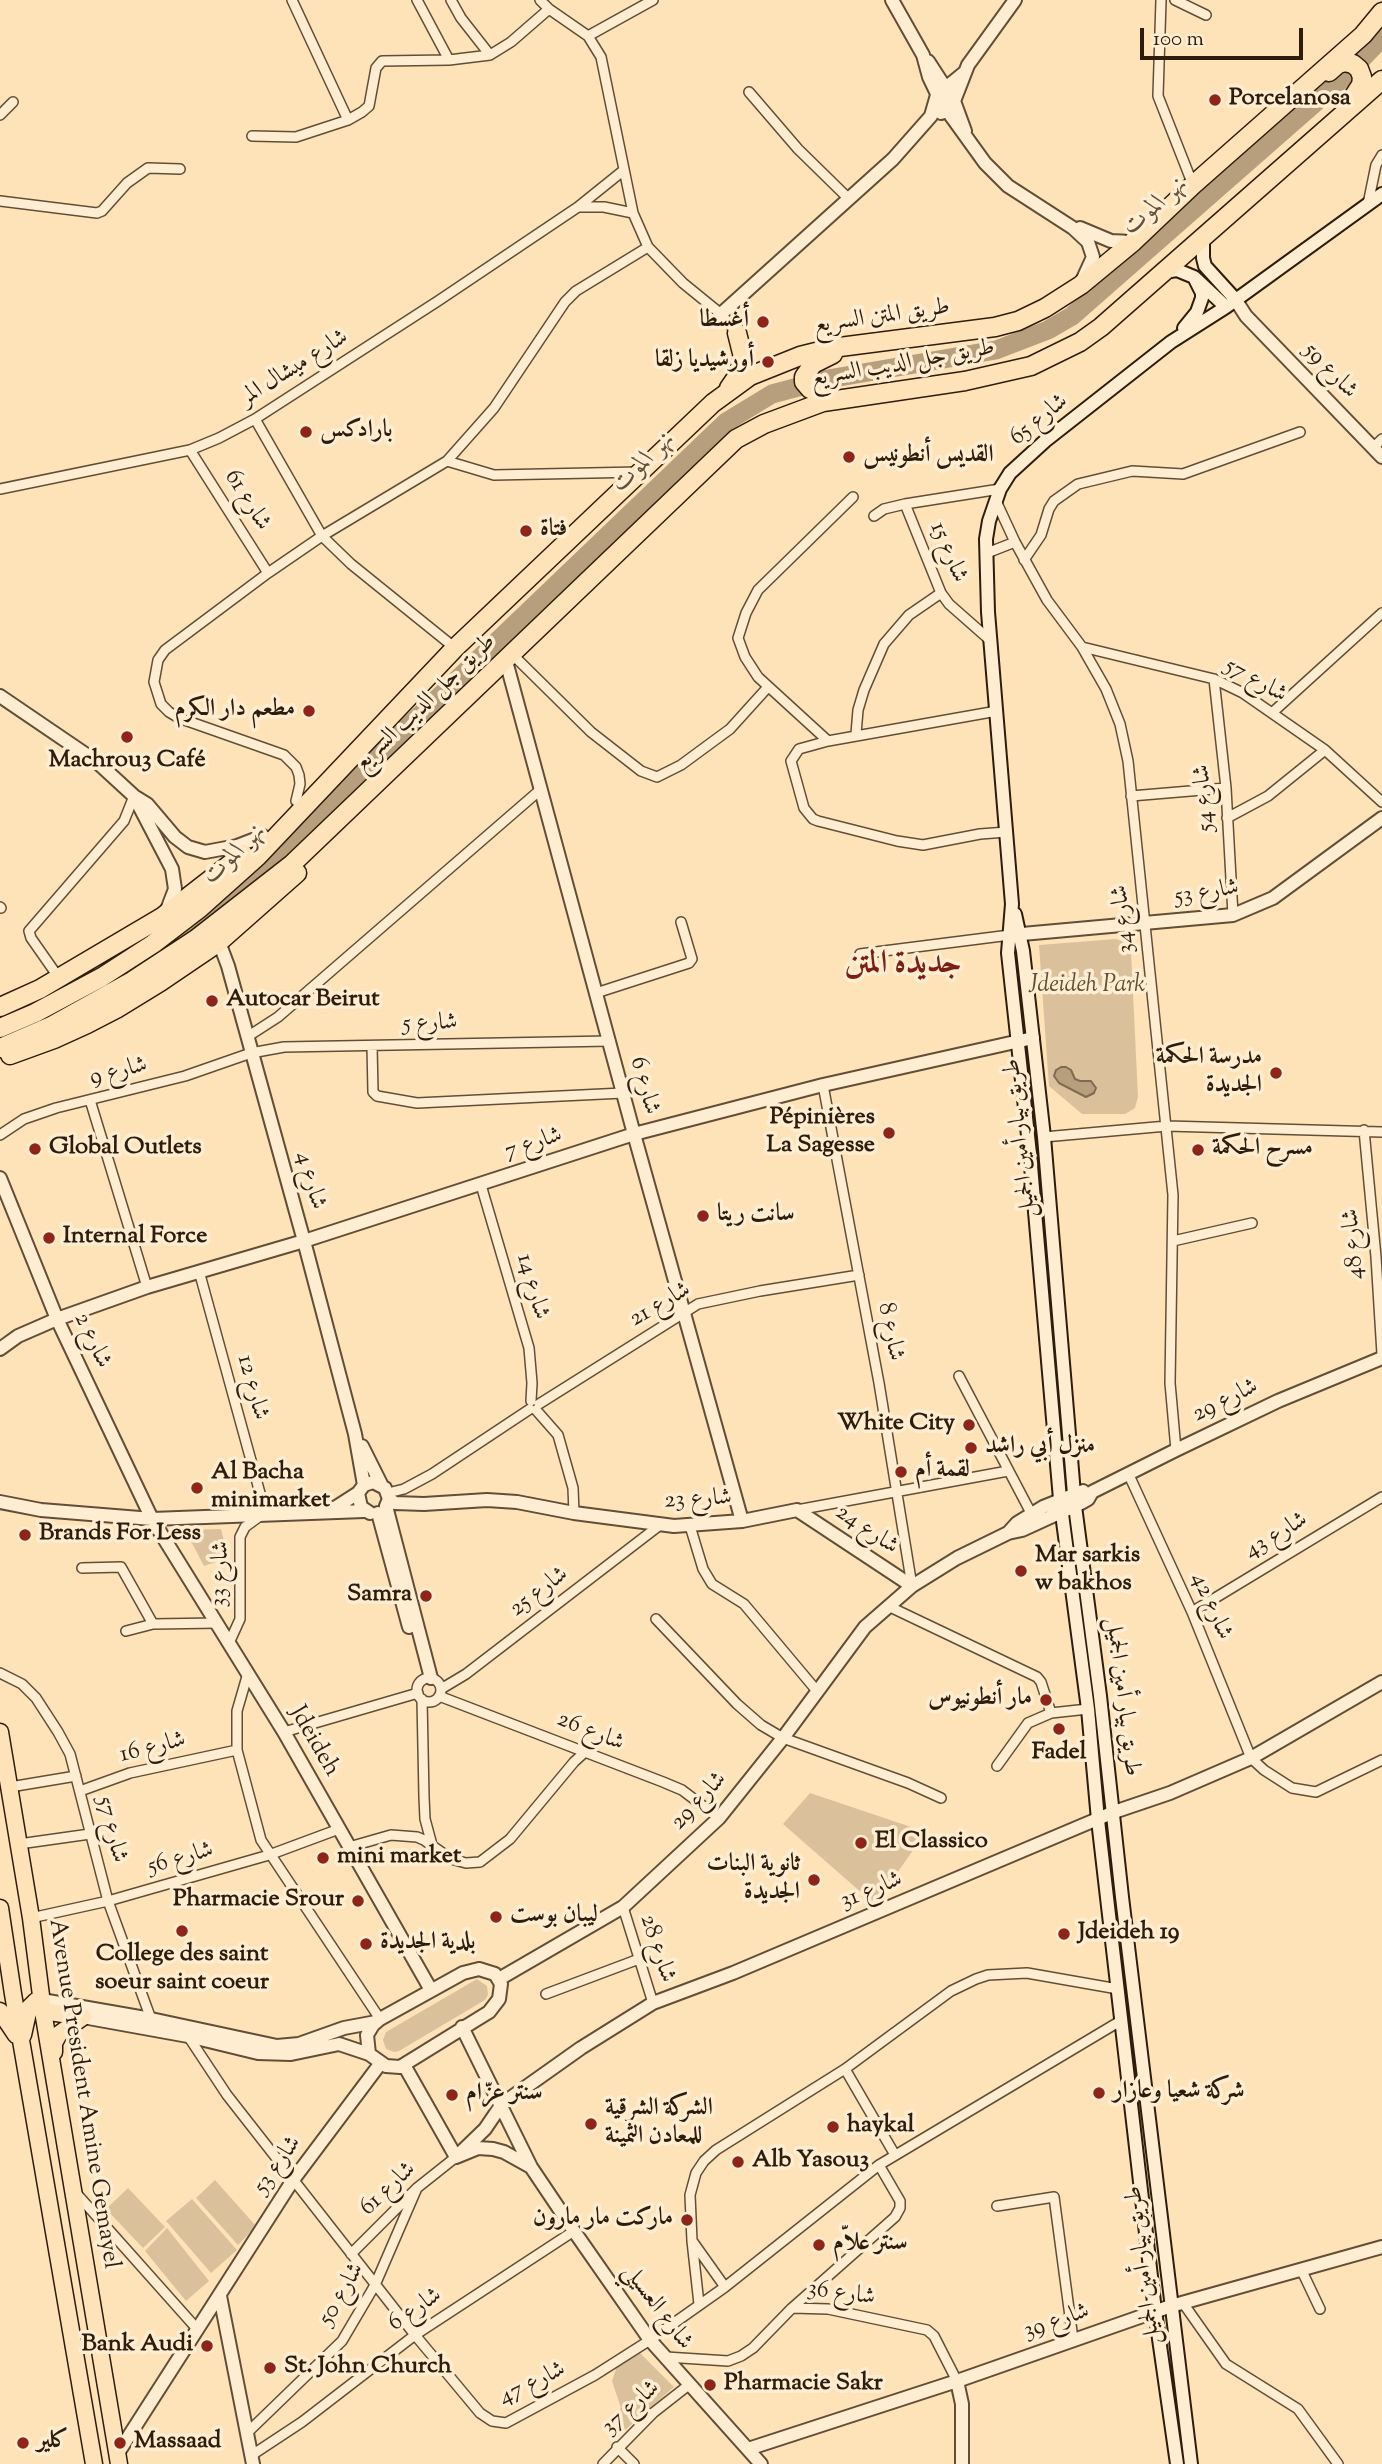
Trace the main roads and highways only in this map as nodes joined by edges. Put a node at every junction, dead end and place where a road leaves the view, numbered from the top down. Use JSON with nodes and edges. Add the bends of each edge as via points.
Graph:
{"nodes":[{"id":1,"x":1382,"y":12,"type":"edge"},
{"id":2,"x":1382,"y":80,"type":"edge"},
{"id":3,"x":1310,"y":81,"type":"junction"},
{"id":4,"x":1347,"y":109,"type":"junction"},
{"id":5,"x":808,"y":358,"type":"junction"},
{"id":6,"x":719,"y":399,"type":"junction"},
{"id":7,"x":834,"y":400,"type":"junction"},
{"id":8,"x":405,"y":700,"type":"junction"},
{"id":9,"x":321,"y":839,"type":"junction"},
{"id":10,"x":0,"y":1007,"type":"edge"},
{"id":11,"x":0,"y":1028,"type":"edge"},
{"id":12,"x":0,"y":1048,"type":"edge"},
{"id":13,"x":0,"y":1059,"type":"edge"},
{"id":14,"x":0,"y":1732,"type":"edge"},
{"id":15,"x":0,"y":1908,"type":"edge"},
{"id":16,"x":6,"y":1947,"type":"junction"},
{"id":17,"x":0,"y":1965,"type":"edge"},
{"id":18,"x":6,"y":1993,"type":"edge"},
{"id":19,"x":42,"y":2006,"type":"junction"},
{"id":20,"x":0,"y":2011,"type":"edge"},
{"id":21,"x":21,"y":2045,"type":"junction"},
{"id":22,"x":54,"y":2072,"type":"junction"},
{"id":23,"x":119,"y":2459,"type":"edge"},
{"id":24,"x":94,"y":2464,"type":"edge"}],
"edges":[{"from":1,"to":3,"type":"highway","name":"طريق المتن السريع"},
{"from":2,"to":4,"type":"highway","name":"طريق جل الديب السريع"},
{"from":3,"to":4,"type":"highway","via":[[1338,64],[1349,62],[1359,69],[1362,81]]},
{"from":3,"to":5,"type":"highway","name":"طريق المتن السريع","via":[[1133,242],[1045,308],[1017,321],[845,347]]},
{"from":4,"to":7,"type":"highway","name":"طريق جل الديب السريع","via":[[1080,342],[1031,366],[965,381]]},
{"from":5,"to":6,"type":"highway","name":"طريق المتن السريع","via":[[750,376]]},
{"from":5,"to":6,"type":"highway","via":[[757,357],[737,332],[743,351],[741,366]]},
{"from":5,"to":7,"type":"highway","via":[[806,386]]},
{"from":6,"to":8,"type":"highway","name":"طريق المتن السريع"},
{"from":7,"to":9,"type":"highway","name":"طريق جل الديب السريع","via":[[764,424],[736,439]]},
{"from":8,"to":10,"type":"highway","via":[[213,879],[162,917],[40,989]]},
{"from":8,"to":11,"type":"highway","name":"طريق جل الديب السريع","via":[[257,857],[200,908],[153,944],[72,994]]},
{"from":9,"to":12,"type":"highway","name":"طريق جل الديب السريع","via":[[196,939],[51,1026]]},
{"from":9,"to":13,"type":"highway","via":[[306,865],[219,942],[116,1009]]},
{"from":14,"to":19,"type":"highway","name":"Avenue President Amine Gemayel"},
{"from":15,"to":16,"type":"highway","name":"Avenue President Amine Gemayel"},
{"from":16,"to":17,"type":"highway"},
{"from":16,"to":18,"type":"highway","name":"Avenue President Amine Gemayel"},
{"from":18,"to":19,"type":"highway"},
{"from":18,"to":21,"type":"highway","name":"Avenue President Amine Gemayel"},
{"from":19,"to":21,"type":"highway","via":[[34,2002],[29,2008]]},
{"from":19,"to":22,"type":"highway","name":"Avenue President Amine Gemayel"},
{"from":19,"to":22,"type":"highway","via":[[83,2017],[54,2042]]},
{"from":20,"to":21,"type":"highway"},
{"from":21,"to":24,"type":"highway","name":"Avenue President Amine Gemayel"},
{"from":22,"to":23,"type":"highway","name":"Avenue President Amine Gemayel"}]}
